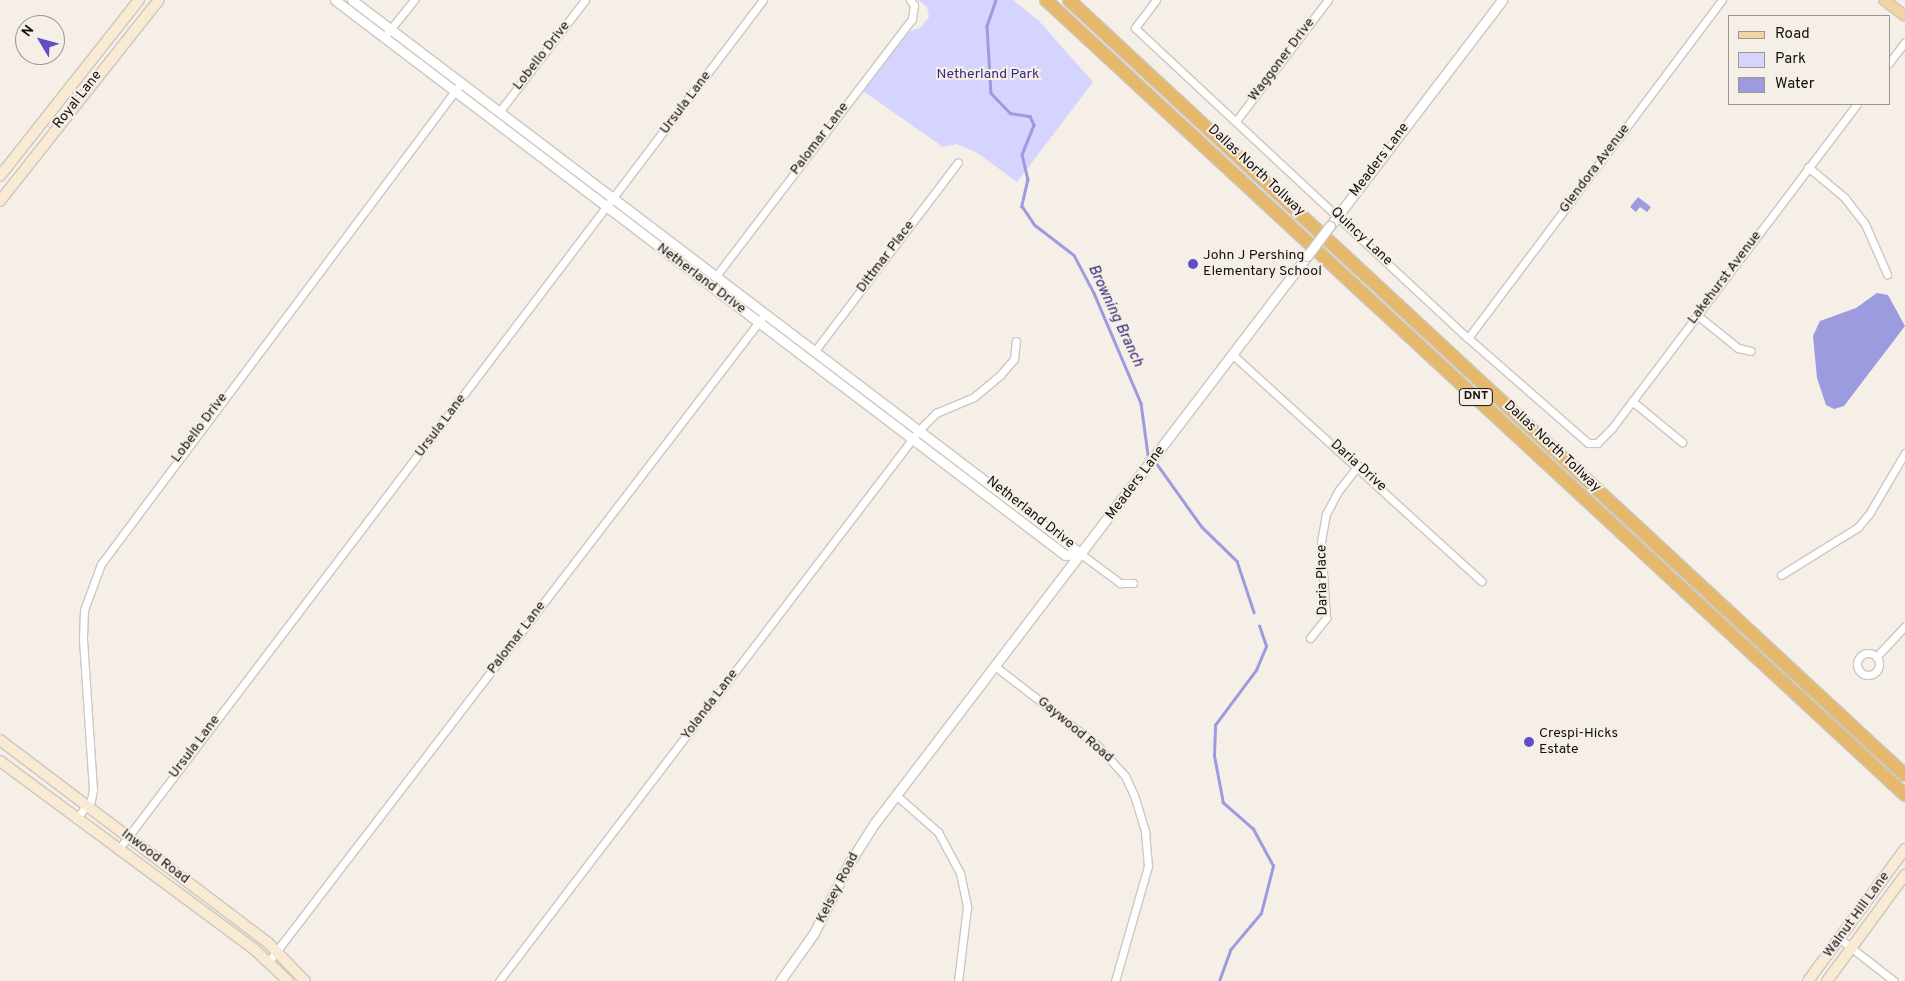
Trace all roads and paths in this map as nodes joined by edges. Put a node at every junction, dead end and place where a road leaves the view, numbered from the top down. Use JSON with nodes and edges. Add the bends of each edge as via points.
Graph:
{"nodes":[{"id":1,"x":139,"y":0,"type":"edge"},
{"id":2,"x":159,"y":0,"type":"edge"},
{"id":3,"x":352,"y":0,"type":"edge"},
{"id":4,"x":414,"y":0,"type":"edge"},
{"id":5,"x":585,"y":0,"type":"edge"},
{"id":6,"x":763,"y":0,"type":"edge"},
{"id":7,"x":910,"y":0,"type":"edge"},
{"id":8,"x":1046,"y":0,"type":"edge"},
{"id":9,"x":1070,"y":0,"type":"edge"},
{"id":10,"x":1156,"y":0,"type":"edge"},
{"id":11,"x":1328,"y":0,"type":"edge"},
{"id":12,"x":1502,"y":0,"type":"edge"},
{"id":13,"x":1722,"y":0,"type":"edge"},
{"id":14,"x":1884,"y":0,"type":"edge"},
{"id":15,"x":341,"y":2,"type":"edge"},
{"id":16,"x":1905,"y":16,"type":"edge"},
{"id":17,"x":122,"y":20,"type":"junction"},
{"id":18,"x":390,"y":29,"type":"junction"},
{"id":19,"x":134,"y":30,"type":"junction"},
{"id":20,"x":384,"y":37,"type":"junction"},
{"id":21,"x":1905,"y":42,"type":"edge"},
{"id":22,"x":1890,"y":62,"type":"edge"},
{"id":23,"x":461,"y":83,"type":"junction"},
{"id":24,"x":455,"y":91,"type":"junction"},
{"id":25,"x":1856,"y":105,"type":"edge"},
{"id":26,"x":499,"y":112,"type":"junction"},
{"id":27,"x":1236,"y":121,"type":"junction"},
{"id":28,"x":538,"y":141,"type":"junction"},
{"id":29,"x":531,"y":149,"type":"junction"},
{"id":30,"x":958,"y":162,"type":"dead end"},
{"id":31,"x":1808,"y":168,"type":"junction"},
{"id":32,"x":0,"y":176,"type":"edge"},
{"id":33,"x":4,"y":188,"type":"edge"},
{"id":34,"x":614,"y":199,"type":"junction"},
{"id":35,"x":0,"y":201,"type":"edge"},
{"id":36,"x":608,"y":207,"type":"junction"},
{"id":37,"x":1338,"y":215,"type":"junction"},
{"id":38,"x":690,"y":256,"type":"junction"},
{"id":39,"x":683,"y":265,"type":"junction"},
{"id":40,"x":1887,"y":274,"type":"dead end"},
{"id":41,"x":716,"y":276,"type":"junction"},
{"id":42,"x":765,"y":314,"type":"junction"},
{"id":43,"x":1697,"y":315,"type":"junction"},
{"id":44,"x":758,"y":322,"type":"junction"},
{"id":45,"x":1468,"y":338,"type":"junction"},
{"id":46,"x":1016,"y":341,"type":"dead end"},
{"id":47,"x":1751,"y":350,"type":"dead end"},
{"id":48,"x":814,"y":352,"type":"junction"},
{"id":49,"x":1233,"y":355,"type":"junction"},
{"id":50,"x":1632,"y":401,"type":"junction"},
{"id":51,"x":920,"y":429,"type":"junction"},
{"id":52,"x":913,"y":439,"type":"junction"},
{"id":53,"x":1682,"y":442,"type":"dead end"},
{"id":54,"x":1588,"y":444,"type":"joint"},
{"id":55,"x":1905,"y":453,"type":"edge"},
{"id":56,"x":1358,"y":466,"type":"junction"},
{"id":57,"x":1081,"y":554,"type":"junction"},
{"id":58,"x":1781,"y":575,"type":"dead end"},
{"id":59,"x":1481,"y":581,"type":"dead end"},
{"id":60,"x":1133,"y":583,"type":"dead end"},
{"id":61,"x":1905,"y":626,"type":"edge"},
{"id":62,"x":1310,"y":638,"type":"dead end"},
{"id":63,"x":1877,"y":656,"type":"dead end"},
{"id":64,"x":996,"y":667,"type":"junction"},
{"id":65,"x":0,"y":740,"type":"edge"},
{"id":66,"x":0,"y":761,"type":"edge"},
{"id":67,"x":1905,"y":775,"type":"edge"},
{"id":68,"x":896,"y":795,"type":"junction"},
{"id":69,"x":1905,"y":795,"type":"edge"},
{"id":70,"x":87,"y":806,"type":"junction"},
{"id":71,"x":76,"y":819,"type":"junction"},
{"id":72,"x":128,"y":837,"type":"junction"},
{"id":73,"x":1905,"y":849,"type":"edge"},
{"id":74,"x":118,"y":850,"type":"junction"},
{"id":75,"x":1905,"y":875,"type":"edge"},
{"id":76,"x":1840,"y":939,"type":"junction"},
{"id":77,"x":1852,"y":948,"type":"junction"},
{"id":78,"x":277,"y":951,"type":"junction"},
{"id":79,"x":270,"y":961,"type":"junction"},
{"id":80,"x":288,"y":981,"type":"edge"},
{"id":81,"x":305,"y":981,"type":"edge"},
{"id":82,"x":499,"y":981,"type":"edge"},
{"id":83,"x":780,"y":981,"type":"edge"},
{"id":84,"x":958,"y":981,"type":"edge"},
{"id":85,"x":1115,"y":981,"type":"edge"},
{"id":86,"x":1808,"y":981,"type":"edge"},
{"id":87,"x":1827,"y":981,"type":"edge"},
{"id":88,"x":1894,"y":981,"type":"edge"}],
"edges":[{"from":1,"to":17,"type":"main road","name":"Royal Lane"},
{"from":2,"to":19,"type":"main road","name":"Royal Lane"},
{"from":3,"to":18,"type":"street","name":"Netherland Drive"},
{"from":4,"to":18,"type":"street"},
{"from":5,"to":26,"type":"street","name":"Lobello Drive"},
{"from":6,"to":34,"type":"street","name":"Ursula Lane"},
{"from":7,"to":41,"type":"street","name":"Palomar Lane","via":[[914,5],[912,18]]},
{"from":8,"to":69,"type":"highway","name":"Dallas North Tollway","number":"DNT"},
{"from":9,"to":67,"type":"highway","name":"Dallas North Tollway","number":"DNT"},
{"from":10,"to":27,"type":"street","name":"Quincy Lane","via":[[1135,28]]},
{"from":11,"to":27,"type":"street","name":"Waggoner Drive"},
{"from":12,"to":37,"type":"street","name":"Meaders Lane"},
{"from":13,"to":45,"type":"street","name":"Glendora Avenue"},
{"from":14,"to":16,"type":"main road"},
{"from":15,"to":20,"type":"street","name":"Netherland Drive"},
{"from":17,"to":19,"type":"main road"},
{"from":17,"to":32,"type":"main road","name":"Royal Lane"},
{"from":18,"to":20,"type":"street"},
{"from":18,"to":23,"type":"street","name":"Netherland Drive"},
{"from":19,"to":33,"type":"main road","name":"Royal Lane"},
{"from":20,"to":24,"type":"street","name":"Netherland Drive"},
{"from":21,"to":22,"type":"street"},
{"from":23,"to":24,"type":"street","name":"Lobello Drive"},
{"from":23,"to":26,"type":"street","name":"Netherland Drive"},
{"from":24,"to":29,"type":"street","name":"Netherland Drive"},
{"from":24,"to":70,"type":"street","name":"Lobello Drive","via":[[100,564],[84,610],[83,638],[94,781]]},
{"from":25,"to":31,"type":"street","name":"Lakehurst Avenue"},
{"from":26,"to":28,"type":"street","name":"Netherland Drive"},
{"from":27,"to":37,"type":"street","name":"Quincy Lane"},
{"from":28,"to":29,"type":"street"},
{"from":28,"to":34,"type":"street","name":"Netherland Drive"},
{"from":29,"to":36,"type":"street","name":"Netherland Drive"},
{"from":30,"to":48,"type":"street","name":"Dittmar Place"},
{"from":31,"to":40,"type":"street","via":[[1844,197],[1865,224]]},
{"from":31,"to":43,"type":"street","name":"Lakehurst Avenue"},
{"from":33,"to":35,"type":"main road","name":"Royal Lane"},
{"from":34,"to":36,"type":"street","name":"Ursula Lane"},
{"from":34,"to":38,"type":"street","name":"Netherland Drive"},
{"from":36,"to":39,"type":"street","name":"Netherland Drive"},
{"from":36,"to":72,"type":"street","name":"Ursula Lane"},
{"from":37,"to":45,"type":"street","name":"Quincy Lane"},
{"from":37,"to":49,"type":"street","name":"Meaders Lane","bridge":true},
{"from":38,"to":39,"type":"street"},
{"from":38,"to":41,"type":"street","name":"Netherland Drive"},
{"from":39,"to":44,"type":"street","name":"Netherland Drive"},
{"from":41,"to":42,"type":"street","name":"Netherland Drive"},
{"from":42,"to":44,"type":"street","name":"Palomar Lane"},
{"from":42,"to":48,"type":"street","name":"Netherland Drive"},
{"from":43,"to":47,"type":"street","via":[[1738,348]]},
{"from":43,"to":50,"type":"street","name":"Lakehurst Avenue"},
{"from":44,"to":52,"type":"street","name":"Netherland Drive"},
{"from":44,"to":78,"type":"street","name":"Palomar Lane"},
{"from":45,"to":54,"type":"street","name":"Quincy Lane"},
{"from":46,"to":51,"type":"street","name":"Yolanda Lane","via":[[1014,359],[1002,374],[974,397],[936,413]]},
{"from":48,"to":51,"type":"street","name":"Netherland Drive"},
{"from":49,"to":56,"type":"street","name":"Daria Drive"},
{"from":49,"to":57,"type":"street","name":"Meaders Lane"},
{"from":50,"to":53,"type":"street"},
{"from":50,"to":54,"type":"street","name":"Lakehurst Avenue","via":[[1597,443]]},
{"from":51,"to":52,"type":"street","name":"Yolanda Lane"},
{"from":51,"to":57,"type":"street","name":"Netherland Drive"},
{"from":52,"to":57,"type":"street","name":"Netherland Drive","via":[[1065,555]]},
{"from":52,"to":82,"type":"street","name":"Yolanda Lane"},
{"from":55,"to":58,"type":"street","via":[[1858,527]]},
{"from":56,"to":59,"type":"street","name":"Daria Drive"},
{"from":56,"to":62,"type":"street","name":"Daria Place","via":[[1326,514],[1322,542],[1326,618]]},
{"from":57,"to":60,"type":"street","via":[[1120,583]]},
{"from":57,"to":64,"type":"street","name":"Meaders Lane"},
{"from":61,"to":63,"type":"street"},
{"from":64,"to":68,"type":"street","name":"Meaders Lane"},
{"from":64,"to":85,"type":"street","name":"Gaywood Road","via":[[1097,745],[1125,776],[1134,795],[1145,832],[1148,866]]},
{"from":65,"to":70,"type":"main road","name":"Inwood Road"},
{"from":66,"to":71,"type":"main road","name":"Inwood Road"},
{"from":68,"to":83,"type":"street","name":"Kelsey Road","via":[[861,843],[814,933]]},
{"from":68,"to":84,"type":"street","via":[[938,832],[960,873],[967,914]]},
{"from":70,"to":71,"type":"street","name":"Lobello Drive"},
{"from":70,"to":72,"type":"main road","name":"Inwood Road"},
{"from":71,"to":74,"type":"main road","name":"Inwood Road"},
{"from":72,"to":74,"type":"street","name":"Ursula Lane"},
{"from":72,"to":78,"type":"main road","name":"Inwood Road"},
{"from":73,"to":76,"type":"main road","name":"Walnut Hill Lane"},
{"from":74,"to":79,"type":"main road","name":"Inwood Road"},
{"from":75,"to":77,"type":"main road","name":"Walnut Hill Lane"},
{"from":76,"to":77,"type":"street"},
{"from":76,"to":86,"type":"main road","name":"Walnut Hill Lane"},
{"from":77,"to":87,"type":"main road","name":"Walnut Hill Lane"},
{"from":77,"to":88,"type":"street"},
{"from":78,"to":79,"type":"street","name":"Palomar Lane"},
{"from":78,"to":81,"type":"main road","name":"Inwood Road"},
{"from":79,"to":80,"type":"main road","name":"Inwood Road"}]}
